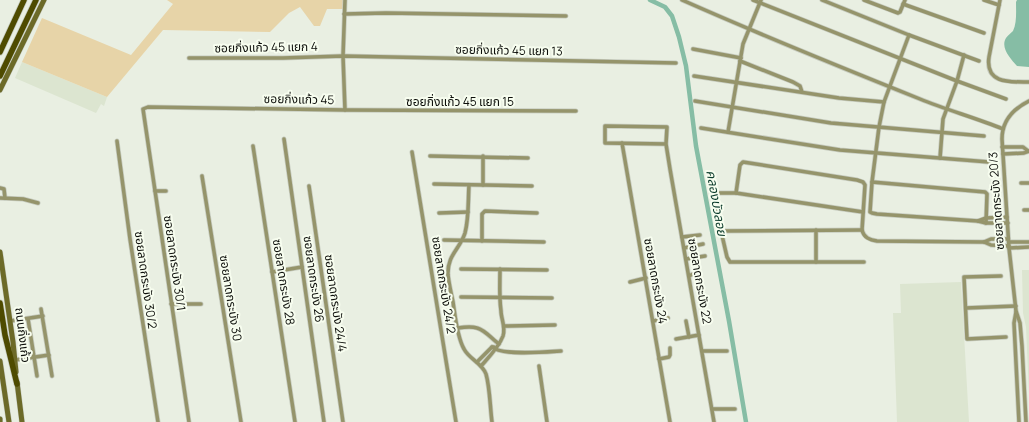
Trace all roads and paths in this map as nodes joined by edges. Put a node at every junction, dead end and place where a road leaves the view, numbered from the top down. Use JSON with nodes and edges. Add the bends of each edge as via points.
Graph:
{"nodes":[{"id":1,"x":24,"y":0,"type":"edge"},
{"id":2,"x":36,"y":0,"type":"edge"},
{"id":3,"x":44,"y":0,"type":"edge"},
{"id":4,"x":345,"y":0,"type":"edge"},
{"id":5,"x":682,"y":0,"type":"edge"},
{"id":6,"x":753,"y":0,"type":"edge"},
{"id":7,"x":822,"y":0,"type":"edge"},
{"id":8,"x":864,"y":0,"type":"edge"},
{"id":9,"x":984,"y":0,"type":"edge"},
{"id":10,"x":1000,"y":0,"type":"edge"},
{"id":11,"x":761,"y":2,"type":"edge"},
{"id":12,"x":904,"y":2,"type":"edge"},
{"id":13,"x":998,"y":4,"type":"junction"},
{"id":14,"x":344,"y":14,"type":"junction"},
{"id":15,"x":566,"y":16,"type":"dead end"},
{"id":16,"x":749,"y":29,"type":"junction"},
{"id":17,"x":984,"y":33,"type":"dead end"},
{"id":18,"x":909,"y":35,"type":"junction"},
{"id":19,"x":693,"y":49,"type":"dead end"},
{"id":20,"x":0,"y":50,"type":"edge"},
{"id":21,"x":964,"y":55,"type":"junction"},
{"id":22,"x":343,"y":56,"type":"junction"},
{"id":23,"x":189,"y":58,"type":"dead end"},
{"id":24,"x":900,"y":58,"type":"junction"},
{"id":25,"x":741,"y":59,"type":"junction"},
{"id":26,"x":979,"y":60,"type":"dead end"},
{"id":27,"x":676,"y":63,"type":"dead end"},
{"id":28,"x":0,"y":76,"type":"edge"},
{"id":29,"x":694,"y":76,"type":"dead end"},
{"id":30,"x":957,"y":81,"type":"junction"},
{"id":31,"x":1029,"y":82,"type":"edge"},
{"id":32,"x":737,"y":83,"type":"junction"},
{"id":33,"x":889,"y":87,"type":"junction"},
{"id":34,"x":0,"y":90,"type":"edge"},
{"id":35,"x":802,"y":92,"type":"junction"},
{"id":36,"x":1006,"y":99,"type":"dead end"},
{"id":37,"x":695,"y":101,"type":"dead end"},
{"id":38,"x":1029,"y":101,"type":"edge"},
{"id":39,"x":884,"y":102,"type":"junction"},
{"id":40,"x":144,"y":108,"type":"joint"},
{"id":41,"x":733,"y":108,"type":"junction"},
{"id":42,"x":946,"y":109,"type":"junction"},
{"id":43,"x":345,"y":110,"type":"junction"},
{"id":44,"x":576,"y":111,"type":"dead end"},
{"id":45,"x":879,"y":127,"type":"junction"},
{"id":46,"x":702,"y":128,"type":"dead end"},
{"id":47,"x":1003,"y":129,"type":"junction"},
{"id":48,"x":728,"y":132,"type":"junction"},
{"id":49,"x":942,"y":132,"type":"junction"},
{"id":50,"x":984,"y":136,"type":"dead end"},
{"id":51,"x":284,"y":139,"type":"dead end"},
{"id":52,"x":117,"y":141,"type":"dead end"},
{"id":53,"x":622,"y":143,"type":"junction"},
{"id":54,"x":666,"y":144,"type":"junction"},
{"id":55,"x":253,"y":146,"type":"dead end"},
{"id":56,"x":1002,"y":147,"type":"junction"},
{"id":57,"x":1028,"y":151,"type":"edge"},
{"id":58,"x":412,"y":152,"type":"dead end"},
{"id":59,"x":875,"y":152,"type":"junction"},
{"id":60,"x":1003,"y":154,"type":"junction"},
{"id":61,"x":430,"y":156,"type":"dead end"},
{"id":62,"x":483,"y":156,"type":"junction"},
{"id":63,"x":528,"y":158,"type":"dead end"},
{"id":64,"x":940,"y":158,"type":"junction"},
{"id":65,"x":989,"y":162,"type":"dead end"},
{"id":66,"x":202,"y":176,"type":"dead end"},
{"id":67,"x":872,"y":182,"type":"junction"},
{"id":68,"x":1021,"y":183,"type":"dead end"},
{"id":69,"x":1029,"y":183,"type":"edge"},
{"id":70,"x":434,"y":184,"type":"dead end"},
{"id":71,"x":469,"y":185,"type":"junction"},
{"id":72,"x":483,"y":185,"type":"junction"},
{"id":73,"x":309,"y":186,"type":"dead end"},
{"id":74,"x":532,"y":186,"type":"dead end"},
{"id":75,"x":0,"y":188,"type":"edge"},
{"id":76,"x":155,"y":191,"type":"junction"},
{"id":77,"x":166,"y":191,"type":"dead end"},
{"id":78,"x":736,"y":193,"type":"junction"},
{"id":79,"x":0,"y":198,"type":"edge"},
{"id":80,"x":5,"y":198,"type":"junction"},
{"id":81,"x":38,"y":203,"type":"dead end"},
{"id":82,"x":1024,"y":210,"type":"dead end"},
{"id":83,"x":1029,"y":210,"type":"edge"},
{"id":84,"x":468,"y":212,"type":"junction"},
{"id":85,"x":863,"y":212,"type":"junction"},
{"id":86,"x":439,"y":213,"type":"dead end"},
{"id":87,"x":538,"y":213,"type":"dead end"},
{"id":88,"x":1007,"y":217,"type":"junction"},
{"id":89,"x":986,"y":218,"type":"junction"},
{"id":90,"x":978,"y":221,"type":"junction"},
{"id":91,"x":986,"y":223,"type":"junction"},
{"id":92,"x":1008,"y":223,"type":"junction"},
{"id":93,"x":816,"y":230,"type":"junction"},
{"id":94,"x":862,"y":230,"type":"junction"},
{"id":95,"x":721,"y":231,"type":"junction"},
{"id":96,"x":700,"y":235,"type":"dead end"},
{"id":97,"x":682,"y":237,"type":"junction"},
{"id":98,"x":444,"y":240,"type":"dead end"},
{"id":99,"x":462,"y":240,"type":"junction"},
{"id":100,"x":482,"y":241,"type":"junction"},
{"id":101,"x":544,"y":242,"type":"dead end"},
{"id":102,"x":984,"y":242,"type":"junction"},
{"id":103,"x":1029,"y":242,"type":"edge"},
{"id":104,"x":703,"y":244,"type":"dead end"},
{"id":105,"x":1009,"y":244,"type":"junction"},
{"id":106,"x":1029,"y":247,"type":"edge"},
{"id":107,"x":684,"y":248,"type":"junction"},
{"id":108,"x":0,"y":252,"type":"edge"},
{"id":109,"x":705,"y":256,"type":"dead end"},
{"id":110,"x":686,"y":259,"type":"junction"},
{"id":111,"x":816,"y":262,"type":"junction"},
{"id":112,"x":864,"y":262,"type":"dead end"},
{"id":113,"x":302,"y":267,"type":"junction"},
{"id":114,"x":698,"y":268,"type":"dead end"},
{"id":115,"x":461,"y":269,"type":"dead end"},
{"id":116,"x":500,"y":269,"type":"junction"},
{"id":117,"x":547,"y":270,"type":"dead end"},
{"id":118,"x":272,"y":272,"type":"junction"},
{"id":119,"x":689,"y":276,"type":"junction"},
{"id":120,"x":1002,"y":276,"type":"dead end"},
{"id":121,"x":646,"y":278,"type":"junction"},
{"id":122,"x":630,"y":282,"type":"dead end"},
{"id":123,"x":461,"y":297,"type":"dead end"},
{"id":124,"x":500,"y":297,"type":"junction"},
{"id":125,"x":552,"y":298,"type":"dead end"},
{"id":126,"x":0,"y":303,"type":"edge"},
{"id":127,"x":171,"y":304,"type":"junction"},
{"id":128,"x":201,"y":304,"type":"dead end"},
{"id":129,"x":1016,"y":306,"type":"junction"},
{"id":130,"x":966,"y":308,"type":"junction"},
{"id":131,"x":41,"y":309,"type":"dead end"},
{"id":132,"x":1016,"y":311,"type":"junction"},
{"id":133,"x":43,"y":316,"type":"junction"},
{"id":134,"x":668,"y":318,"type":"dead end"},
{"id":135,"x":28,"y":319,"type":"junction"},
{"id":136,"x":10,"y":321,"type":"junction"},
{"id":137,"x":653,"y":321,"type":"junction"},
{"id":138,"x":686,"y":321,"type":"dead end"},
{"id":139,"x":555,"y":324,"type":"dead end"},
{"id":140,"x":504,"y":326,"type":"junction"},
{"id":141,"x":458,"y":328,"type":"junction"},
{"id":142,"x":699,"y":335,"type":"junction"},
{"id":143,"x":689,"y":337,"type":"junction"},
{"id":144,"x":1006,"y":337,"type":"dead end"},
{"id":145,"x":676,"y":339,"type":"dead end"},
{"id":146,"x":498,"y":345,"type":"junction"},
{"id":147,"x":1015,"y":346,"type":"junction"},
{"id":148,"x":1022,"y":346,"type":"junction"},
{"id":149,"x":670,"y":348,"type":"dead end"},
{"id":150,"x":494,"y":349,"type":"junction"},
{"id":151,"x":561,"y":351,"type":"dead end"},
{"id":152,"x":702,"y":351,"type":"junction"},
{"id":153,"x":727,"y":351,"type":"dead end"},
{"id":154,"x":49,"y":354,"type":"junction"},
{"id":155,"x":34,"y":357,"type":"junction"},
{"id":156,"x":659,"y":359,"type":"junction"},
{"id":157,"x":15,"y":360,"type":"junction"},
{"id":158,"x":0,"y":361,"type":"edge"},
{"id":159,"x":477,"y":362,"type":"junction"},
{"id":160,"x":1016,"y":365,"type":"junction"},
{"id":161,"x":1024,"y":365,"type":"junction"},
{"id":162,"x":481,"y":366,"type":"junction"},
{"id":163,"x":539,"y":366,"type":"dead end"},
{"id":164,"x":37,"y":376,"type":"dead end"},
{"id":165,"x":52,"y":376,"type":"dead end"},
{"id":166,"x":17,"y":384,"type":"junction"},
{"id":167,"x":712,"y":409,"type":"junction"},
{"id":168,"x":735,"y":409,"type":"dead end"},
{"id":169,"x":0,"y":419,"type":"edge"},
{"id":170,"x":0,"y":422,"type":"edge"},
{"id":171,"x":9,"y":422,"type":"edge"},
{"id":172,"x":22,"y":422,"type":"edge"},
{"id":173,"x":158,"y":422,"type":"edge"},
{"id":174,"x":189,"y":422,"type":"edge"},
{"id":175,"x":241,"y":422,"type":"edge"},
{"id":176,"x":295,"y":422,"type":"edge"},
{"id":177,"x":324,"y":422,"type":"edge"},
{"id":178,"x":343,"y":422,"type":"edge"},
{"id":179,"x":456,"y":422,"type":"edge"},
{"id":180,"x":492,"y":422,"type":"edge"},
{"id":181,"x":547,"y":422,"type":"edge"},
{"id":182,"x":670,"y":422,"type":"edge"},
{"id":183,"x":714,"y":422,"type":"edge"},
{"id":184,"x":1019,"y":422,"type":"edge"},
{"id":185,"x":1026,"y":422,"type":"edge"}],
"edges":[{"from":1,"to":20,"type":"main road"},
{"from":2,"to":28,"type":"main road"},
{"from":3,"to":34,"type":"main road"},
{"from":4,"to":14,"type":"street","name":"ซอยกิ่งแก้ว 45"},
{"from":5,"to":16,"type":"street"},
{"from":6,"to":11,"type":"street"},
{"from":7,"to":18,"type":"street"},
{"from":8,"to":12,"type":"street","via":[[897,13]]},
{"from":9,"to":13,"type":"street"},
{"from":10,"to":13,"type":"street"},
{"from":11,"to":16,"type":"street"},
{"from":11,"to":24,"type":"street"},
{"from":12,"to":17,"type":"street"},
{"from":13,"to":31,"type":"street","via":[[989,60],[990,70],[1003,81]]},
{"from":14,"to":15,"type":"street"},
{"from":14,"to":22,"type":"street","name":"ซอยกิ่งแก้ว 45"},
{"from":16,"to":25,"type":"street"},
{"from":16,"to":33,"type":"street"},
{"from":18,"to":21,"type":"street"},
{"from":18,"to":24,"type":"street"},
{"from":19,"to":25,"type":"street"},
{"from":21,"to":26,"type":"street"},
{"from":21,"to":30,"type":"street"},
{"from":22,"to":23,"type":"street","name":"ซอยกิ่งแก้ว 45 แยก 4"},
{"from":22,"to":27,"type":"street","name":"ซอยกิ่งแก้ว 45 แยก 13"},
{"from":22,"to":43,"type":"street","name":"ซอยกิ่งแก้ว 45"},
{"from":24,"to":30,"type":"street"},
{"from":24,"to":33,"type":"street"},
{"from":25,"to":32,"type":"street"},
{"from":25,"to":35,"type":"street","via":[[793,82],[800,86]]},
{"from":29,"to":32,"type":"street"},
{"from":30,"to":36,"type":"street"},
{"from":30,"to":42,"type":"street"},
{"from":32,"to":35,"type":"street"},
{"from":32,"to":41,"type":"street"},
{"from":33,"to":39,"type":"street"},
{"from":33,"to":42,"type":"street"},
{"from":35,"to":39,"type":"street"},
{"from":37,"to":41,"type":"street"},
{"from":38,"to":47,"type":"street","name":"ซอยลาดกระบัง 20/3","via":[[1012,112]]},
{"from":39,"to":45,"type":"street"},
{"from":40,"to":43,"type":"street","name":"ซอยกิ่งแก้ว 45"},
{"from":40,"to":76,"type":"street","name":"ซอยลาดกระบัง 30/1"},
{"from":41,"to":45,"type":"street","via":[[831,123]]},
{"from":41,"to":48,"type":"street"},
{"from":42,"to":47,"type":"street"},
{"from":42,"to":49,"type":"street"},
{"from":43,"to":44,"type":"street","name":"ซอยกิ่งแก้ว 45 แยก 15"},
{"from":45,"to":49,"type":"street"},
{"from":45,"to":59,"type":"street"},
{"from":46,"to":48,"type":"street"},
{"from":47,"to":56,"type":"street","name":"ซอยลาดกระบัง 20/3"},
{"from":48,"to":59,"type":"street","via":[[840,150]]},
{"from":49,"to":50,"type":"street"},
{"from":49,"to":64,"type":"street"},
{"from":51,"to":113,"type":"street","name":"ซอยลาดกระบัง 26"},
{"from":52,"to":173,"type":"street","name":"ซอยลาดกระบัง 30/2"},
{"from":53,"to":54,"type":"street"},
{"from":53,"to":54,"type":"street","name":"ซอยลาดกระบัง 22","via":[[605,143],[605,126],[667,127]]},
{"from":53,"to":121,"type":"street","name":"ซอยลาดกระบัง 24"},
{"from":54,"to":97,"type":"street","name":"ซอยลาดกระบัง 22"},
{"from":55,"to":118,"type":"street","name":"ซอยลาดกระบัง 28"},
{"from":56,"to":57,"type":"street","via":[[1023,147]]},
{"from":56,"to":60,"type":"street","name":"ซอยลาดกระบัง 20/3"},
{"from":57,"to":60,"type":"street","via":[[1024,154]]},
{"from":58,"to":179,"type":"street","name":"ซอยลาดกระบัง 24/2"},
{"from":59,"to":64,"type":"street"},
{"from":59,"to":67,"type":"street"},
{"from":60,"to":88,"type":"street","name":"ซอยลาดกระบัง 20/3"},
{"from":61,"to":62,"type":"street"},
{"from":62,"to":63,"type":"street"},
{"from":62,"to":72,"type":"street"},
{"from":64,"to":65,"type":"street"},
{"from":66,"to":175,"type":"street","name":"ซอยลาดกระบัง 30"},
{"from":67,"to":89,"type":"street","via":[[985,192]]},
{"from":67,"to":90,"type":"street","via":[[872,213]]},
{"from":68,"to":69,"type":"street"},
{"from":70,"to":71,"type":"street"},
{"from":71,"to":72,"type":"street"},
{"from":71,"to":84,"type":"street"},
{"from":72,"to":74,"type":"street"},
{"from":73,"to":178,"type":"street","name":"ซอยลาดกระบัง 24/4"},
{"from":75,"to":80,"type":"street","via":[[4,190]]},
{"from":76,"to":77,"type":"street"},
{"from":76,"to":127,"type":"street","name":"ซอยลาดกระบัง 30/1"},
{"from":78,"to":85,"type":"street"},
{"from":78,"to":85,"type":"street","via":[[740,165],[743,162],[863,182]]},
{"from":78,"to":95,"type":"street","via":[[715,194]]},
{"from":79,"to":80,"type":"street"},
{"from":80,"to":81,"type":"street"},
{"from":82,"to":83,"type":"street"},
{"from":84,"to":86,"type":"street"},
{"from":84,"to":99,"type":"street"},
{"from":85,"to":94,"type":"street"},
{"from":87,"to":100,"type":"street","via":[[485,211],[482,214]]},
{"from":88,"to":89,"type":"street"},
{"from":88,"to":92,"type":"street","name":"ซอยลาดกระบัง 20/3"},
{"from":89,"to":90,"type":"street"},
{"from":89,"to":91,"type":"street"},
{"from":90,"to":91,"type":"street"},
{"from":91,"to":92,"type":"street"},
{"from":92,"to":105,"type":"street","name":"ซอยลาดกระบัง 20/3"},
{"from":93,"to":94,"type":"street"},
{"from":93,"to":95,"type":"street"},
{"from":93,"to":111,"type":"street"},
{"from":94,"to":102,"type":"street","via":[[865,237],[877,241]]},
{"from":95,"to":111,"type":"street","via":[[730,262]]},
{"from":96,"to":97,"type":"street"},
{"from":97,"to":107,"type":"street","name":"ซอยลาดกระบัง 22"},
{"from":98,"to":99,"type":"street"},
{"from":99,"to":100,"type":"street"},
{"from":99,"to":141,"type":"street","via":[[448,264]]},
{"from":100,"to":101,"type":"street"},
{"from":102,"to":105,"type":"street","via":[[991,245]]},
{"from":102,"to":105,"type":"street","via":[[991,239]]},
{"from":103,"to":105,"type":"street"},
{"from":104,"to":107,"type":"street"},
{"from":105,"to":106,"type":"street"},
{"from":105,"to":129,"type":"street","name":"ซอยลาดกระบัง 20/3"},
{"from":107,"to":110,"type":"street","name":"ซอยลาดกระบัง 22"},
{"from":108,"to":136,"type":"main road","name":"ถนนกิ่งแก้ว"},
{"from":109,"to":110,"type":"street"},
{"from":110,"to":119,"type":"street","name":"ซอยลาดกระบัง 22"},
{"from":111,"to":112,"type":"street"},
{"from":113,"to":118,"type":"street"},
{"from":113,"to":177,"type":"street","name":"ซอยลาดกระบัง 26"},
{"from":114,"to":119,"type":"street"},
{"from":115,"to":116,"type":"street"},
{"from":116,"to":117,"type":"street"},
{"from":116,"to":124,"type":"street"},
{"from":118,"to":176,"type":"street","name":"ซอยลาดกระบัง 28"},
{"from":119,"to":142,"type":"street","name":"ซอยลาดกระบัง 22"},
{"from":120,"to":130,"type":"street","via":[[964,277]]},
{"from":121,"to":122,"type":"street"},
{"from":121,"to":137,"type":"street","name":"ซอยลาดกระบัง 24"},
{"from":123,"to":124,"type":"street"},
{"from":124,"to":125,"type":"street"},
{"from":124,"to":140,"type":"street"},
{"from":126,"to":166,"type":"main road"},
{"from":127,"to":128,"type":"street"},
{"from":127,"to":174,"type":"street","name":"ซอยลาดกระบัง 30/1"},
{"from":129,"to":130,"type":"street"},
{"from":129,"to":132,"type":"street","name":"ซอยลาดกระบัง 20/3"},
{"from":130,"to":144,"type":"street","via":[[967,339]]},
{"from":131,"to":133,"type":"street"},
{"from":132,"to":147,"type":"street","name":"ซอยลาดกระบัง 20/3"},
{"from":132,"to":148,"type":"street","name":"ซอยลาดกระบัง 20/3"},
{"from":133,"to":135,"type":"street"},
{"from":133,"to":154,"type":"street"},
{"from":134,"to":137,"type":"street"},
{"from":135,"to":136,"type":"street"},
{"from":135,"to":155,"type":"street"},
{"from":136,"to":157,"type":"main road","name":"ถนนกิ่งแก้ว"},
{"from":137,"to":156,"type":"street","name":"ซอยลาดกระบัง 24"},
{"from":138,"to":143,"type":"street"},
{"from":139,"to":140,"type":"street"},
{"from":140,"to":146,"type":"street"},
{"from":141,"to":146,"type":"street","via":[[477,327]]},
{"from":141,"to":159,"type":"street","via":[[462,346]]},
{"from":142,"to":143,"type":"street"},
{"from":142,"to":152,"type":"street","name":"ซอยลาดกระบัง 22"},
{"from":143,"to":145,"type":"street"},
{"from":146,"to":150,"type":"street"},
{"from":147,"to":148,"type":"street"},
{"from":147,"to":160,"type":"street","name":"ซอยลาดกระบัง 20/3"},
{"from":148,"to":161,"type":"street","name":"ซอยลาดกระบัง 20/3"},
{"from":149,"to":156,"type":"street","via":[[670,357]]},
{"from":150,"to":151,"type":"street","via":[[504,352]]},
{"from":150,"to":159,"type":"street"},
{"from":150,"to":162,"type":"street"},
{"from":152,"to":153,"type":"street"},
{"from":152,"to":167,"type":"street","name":"ซอยลาดกระบัง 22"},
{"from":154,"to":155,"type":"street"},
{"from":154,"to":165,"type":"street"},
{"from":155,"to":157,"type":"street"},
{"from":155,"to":164,"type":"street"},
{"from":156,"to":182,"type":"street","name":"ซอยลาดกระบัง 24"},
{"from":157,"to":166,"type":"main road","name":"ถนนกิ่งแก้ว"},
{"from":158,"to":171,"type":"main road"},
{"from":159,"to":162,"type":"street"},
{"from":160,"to":161,"type":"street"},
{"from":160,"to":184,"type":"street","name":"ซอยลาดกระบัง 20/3"},
{"from":161,"to":185,"type":"street","name":"ซอยลาดกระบัง 20/3"},
{"from":162,"to":180,"type":"street","via":[[488,384]]},
{"from":163,"to":181,"type":"street"},
{"from":166,"to":172,"type":"main road","name":"ถนนกิ่งแก้ว"},
{"from":167,"to":168,"type":"street"},
{"from":167,"to":183,"type":"street","name":"ซอยลาดกระบัง 22"},
{"from":169,"to":170,"type":"main road"}]}
